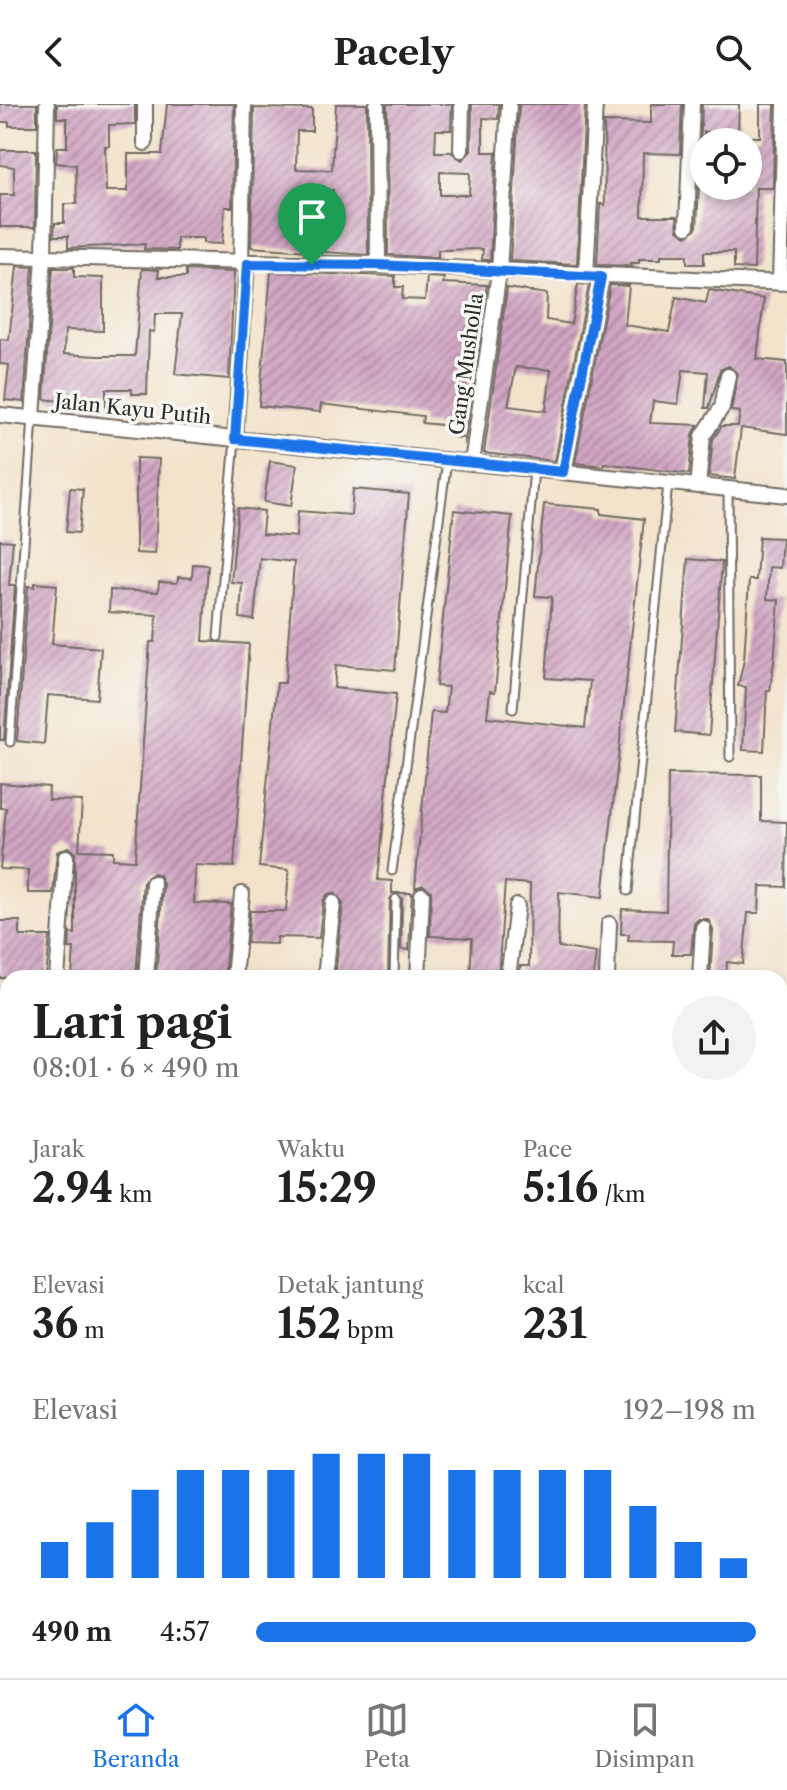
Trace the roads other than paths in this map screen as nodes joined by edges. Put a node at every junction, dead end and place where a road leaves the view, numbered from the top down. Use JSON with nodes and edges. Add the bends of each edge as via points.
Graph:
{"nodes":[{"id":1,"x":47,"y":104,"type":"edge"},
{"id":2,"x":145,"y":104,"type":"edge"},
{"id":3,"x":244,"y":104,"type":"edge"},
{"id":4,"x":377,"y":104,"type":"edge"},
{"id":5,"x":462,"y":104,"type":"edge"},
{"id":6,"x":509,"y":104,"type":"edge"},
{"id":7,"x":595,"y":104,"type":"edge"},
{"id":8,"x":692,"y":104,"type":"edge"},
{"id":9,"x":785,"y":104,"type":"edge"},
{"id":10,"x":145,"y":143,"type":"dead end"},
{"id":11,"x":461,"y":150,"type":"dead end"},
{"id":12,"x":687,"y":226,"type":"dead end"},
{"id":13,"x":0,"y":256,"type":"edge"},
{"id":14,"x":44,"y":257,"type":"junction"},
{"id":15,"x":244,"y":264,"type":"junction"},
{"id":16,"x":378,"y":265,"type":"junction"},
{"id":17,"x":499,"y":272,"type":"junction"},
{"id":18,"x":594,"y":276,"type":"junction"},
{"id":19,"x":784,"y":283,"type":"edge"},
{"id":20,"x":728,"y":376,"type":"dead end"},
{"id":21,"x":0,"y":415,"type":"edge"},
{"id":22,"x":33,"y":418,"type":"junction"},
{"id":23,"x":235,"y":439,"type":"junction"},
{"id":24,"x":447,"y":460,"type":"junction"},
{"id":25,"x":472,"y":463,"type":"junction"},
{"id":26,"x":534,"y":469,"type":"junction"},
{"id":27,"x":563,"y":472,"type":"junction"},
{"id":28,"x":668,"y":483,"type":"junction"},
{"id":29,"x":698,"y":486,"type":"junction"},
{"id":30,"x":728,"y":489,"type":"junction"},
{"id":31,"x":787,"y":495,"type":"edge"},
{"id":32,"x":218,"y":637,"type":"dead end"},
{"id":33,"x":513,"y":709,"type":"dead end"},
{"id":34,"x":10,"y":742,"type":"dead end"},
{"id":35,"x":730,"y":757,"type":"dead end"},
{"id":36,"x":66,"y":857,"type":"dead end"},
{"id":37,"x":392,"y":871,"type":"dead end"},
{"id":38,"x":153,"y":883,"type":"dead end"},
{"id":39,"x":628,"y":891,"type":"dead end"},
{"id":40,"x":242,"y":894,"type":"dead end"},
{"id":41,"x":422,"y":895,"type":"dead end"},
{"id":42,"x":396,"y":899,"type":"dead end"},
{"id":43,"x":333,"y":903,"type":"dead end"},
{"id":44,"x":517,"y":906,"type":"dead end"},
{"id":45,"x":609,"y":924,"type":"dead end"},
{"id":46,"x":703,"y":928,"type":"dead end"},
{"id":47,"x":58,"y":970,"type":"edge"},
{"id":48,"x":147,"y":970,"type":"edge"},
{"id":49,"x":235,"y":970,"type":"edge"},
{"id":50,"x":326,"y":970,"type":"edge"},
{"id":51,"x":394,"y":970,"type":"edge"},
{"id":52,"x":418,"y":970,"type":"edge"},
{"id":53,"x":509,"y":970,"type":"edge"},
{"id":54,"x":607,"y":970,"type":"edge"},
{"id":55,"x":700,"y":970,"type":"edge"}],
"edges":[{"from":1,"to":14,"type":"street"},
{"from":2,"to":10,"type":"street"},
{"from":3,"to":15,"type":"street"},
{"from":4,"to":16,"type":"street"},
{"from":5,"to":11,"type":"street"},
{"from":6,"to":17,"type":"street","name":"Gang Musholla"},
{"from":7,"to":18,"type":"street"},
{"from":8,"to":12,"type":"street"},
{"from":9,"to":19,"type":"street"},
{"from":13,"to":14,"type":"street"},
{"from":14,"to":15,"type":"street"},
{"from":14,"to":22,"type":"street"},
{"from":15,"to":16,"type":"street"},
{"from":15,"to":23,"type":"street"},
{"from":16,"to":17,"type":"street"},
{"from":17,"to":18,"type":"street"},
{"from":17,"to":25,"type":"street","name":"Gang Musholla"},
{"from":18,"to":19,"type":"street"},
{"from":18,"to":27,"type":"street"},
{"from":20,"to":29,"type":"street","via":[[722,407],[703,436]]},
{"from":21,"to":22,"type":"street","name":"Jalan Kayu Putih"},
{"from":22,"to":23,"type":"street","name":"Jalan Kayu Putih"},
{"from":22,"to":34,"type":"lane"},
{"from":23,"to":24,"type":"street","name":"Jalan Kayu Putih"},
{"from":23,"to":32,"type":"lane"},
{"from":24,"to":25,"type":"street","name":"Jalan Kayu Putih"},
{"from":24,"to":37,"type":"lane"},
{"from":25,"to":26,"type":"street","name":"Jalan Kayu Putih"},
{"from":26,"to":27,"type":"street","name":"Jalan Kayu Putih"},
{"from":26,"to":33,"type":"lane"},
{"from":27,"to":28,"type":"street","name":"Jalan Kayu Putih"},
{"from":28,"to":29,"type":"street","name":"Jalan Kayu Putih"},
{"from":28,"to":39,"type":"lane"},
{"from":29,"to":30,"type":"street","name":"Jalan Kayu Putih"},
{"from":30,"to":31,"type":"street","name":"Jalan Kayu Putih"},
{"from":30,"to":35,"type":"lane"},
{"from":36,"to":47,"type":"street"},
{"from":38,"to":48,"type":"street"},
{"from":40,"to":49,"type":"street"},
{"from":41,"to":52,"type":"street"},
{"from":42,"to":51,"type":"lane"},
{"from":43,"to":50,"type":"street"},
{"from":44,"to":53,"type":"street"},
{"from":45,"to":54,"type":"street"},
{"from":46,"to":55,"type":"street"}]}
